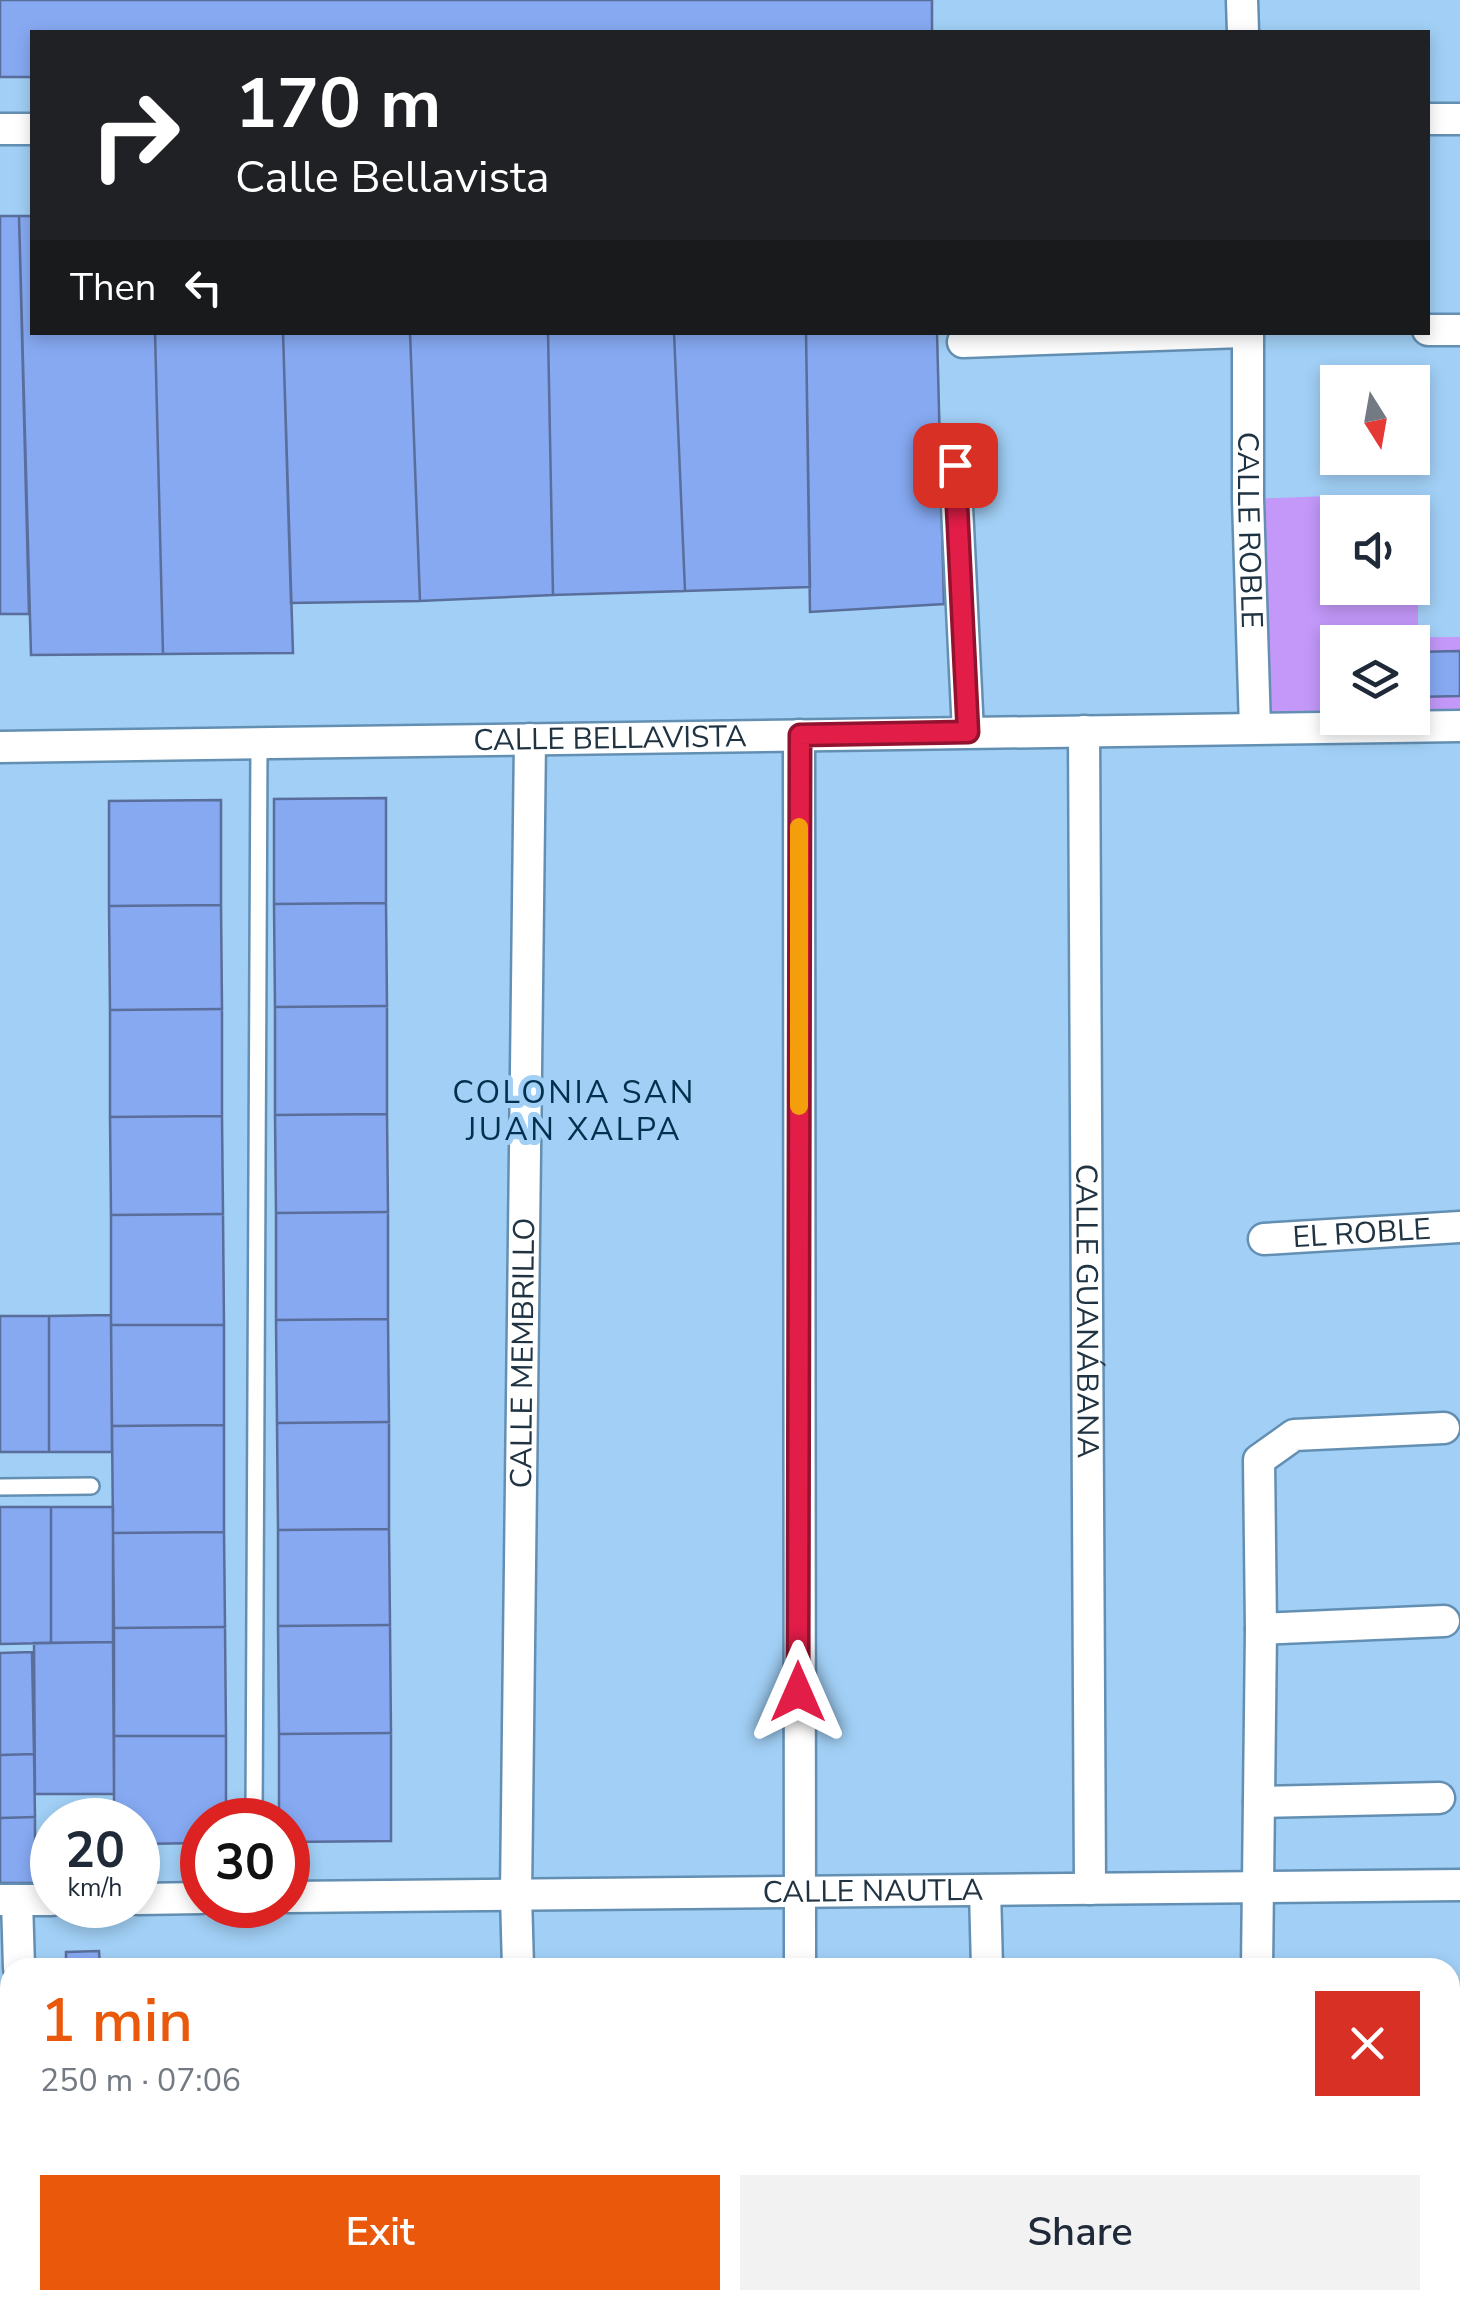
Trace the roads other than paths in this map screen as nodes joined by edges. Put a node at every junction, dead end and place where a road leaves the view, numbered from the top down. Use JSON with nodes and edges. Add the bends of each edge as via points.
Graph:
{"nodes":[{"id":1,"x":1242,"y":0,"type":"edge"},
{"id":2,"x":1243,"y":30,"type":"edge"},
{"id":3,"x":1430,"y":119,"type":"edge"},
{"id":4,"x":1460,"y":119,"type":"edge"},
{"id":5,"x":0,"y":129,"type":"edge"},
{"id":6,"x":30,"y":129,"type":"edge"},
{"id":7,"x":1430,"y":330,"type":"edge"},
{"id":8,"x":1460,"y":330,"type":"edge"},
{"id":9,"x":1160,"y":335,"type":"edge"},
{"id":10,"x":1245,"y":335,"type":"edge"},
{"id":11,"x":963,"y":342,"type":"dead end"},
{"id":12,"x":955,"y":465,"type":"dead end"},
{"id":13,"x":1460,"y":726,"type":"edge"},
{"id":14,"x":1255,"y":728,"type":"junction"},
{"id":15,"x":1084,"y":731,"type":"junction"},
{"id":16,"x":968,"y":732,"type":"junction"},
{"id":17,"x":800,"y":735,"type":"junction"},
{"id":18,"x":530,"y":739,"type":"junction"},
{"id":19,"x":259,"y":743,"type":"junction"},
{"id":20,"x":0,"y":747,"type":"edge"},
{"id":21,"x":1460,"y":1227,"type":"edge"},
{"id":22,"x":1264,"y":1239,"type":"dead end"},
{"id":23,"x":1444,"y":1428,"type":"dead end"},
{"id":24,"x":91,"y":1486,"type":"dead end"},
{"id":25,"x":0,"y":1487,"type":"edge"},
{"id":26,"x":1444,"y":1621,"type":"dead end"},
{"id":27,"x":1261,"y":1629,"type":"junction"},
{"id":28,"x":254,"y":1798,"type":"edge"},
{"id":29,"x":1439,"y":1798,"type":"dead end"},
{"id":30,"x":1259,"y":1802,"type":"junction"},
{"id":31,"x":1460,"y":1885,"type":"edge"},
{"id":32,"x":1256,"y":1887,"type":"junction"},
{"id":33,"x":1090,"y":1889,"type":"junction"},
{"id":34,"x":984,"y":1890,"type":"junction"},
{"id":35,"x":798,"y":1892,"type":"junction"},
{"id":36,"x":516,"y":1895,"type":"junction"},
{"id":37,"x":310,"y":1897,"type":"edge"},
{"id":38,"x":9,"y":1900,"type":"edge"},
{"id":39,"x":18,"y":1958,"type":"edge"},
{"id":40,"x":518,"y":1958,"type":"edge"},
{"id":41,"x":800,"y":1958,"type":"edge"},
{"id":42,"x":987,"y":1958,"type":"edge"},
{"id":43,"x":1257,"y":1958,"type":"edge"}],
"edges":[{"from":1,"to":2,"type":"street"},
{"from":3,"to":4,"type":"street"},
{"from":5,"to":6,"type":"street"},
{"from":7,"to":8,"type":"street"},
{"from":9,"to":11,"type":"street"},
{"from":10,"to":14,"type":"street","name":"CALLE ROBLE"},
{"from":12,"to":16,"type":"street"},
{"from":13,"to":14,"type":"street","name":"CALLE BELLAVISTA"},
{"from":14,"to":15,"type":"street","name":"CALLE BELLAVISTA"},
{"from":15,"to":16,"type":"street","name":"CALLE BELLAVISTA"},
{"from":15,"to":33,"type":"street","name":"CALLE GUANÁBANA"},
{"from":16,"to":17,"type":"street","name":"CALLE BELLAVISTA"},
{"from":17,"to":18,"type":"street","name":"CALLE BELLAVISTA"},
{"from":17,"to":35,"type":"street"},
{"from":18,"to":19,"type":"street","name":"CALLE BELLAVISTA"},
{"from":18,"to":36,"type":"street","name":"CALLE MEMBRILLO"},
{"from":19,"to":20,"type":"street","name":"CALLE BELLAVISTA"},
{"from":19,"to":28,"type":"lane"},
{"from":21,"to":22,"type":"street","name":"EL ROBLE"},
{"from":23,"to":27,"type":"street","via":[[1294,1435],[1259,1460]]},
{"from":24,"to":25,"type":"lane"},
{"from":26,"to":27,"type":"street"},
{"from":27,"to":30,"type":"street"},
{"from":29,"to":30,"type":"street"},
{"from":30,"to":32,"type":"street"},
{"from":31,"to":32,"type":"street","name":"CALLE NAUTLA"},
{"from":32,"to":33,"type":"street","name":"CALLE NAUTLA"},
{"from":32,"to":43,"type":"street"},
{"from":33,"to":34,"type":"street","name":"CALLE NAUTLA"},
{"from":34,"to":35,"type":"street","name":"CALLE NAUTLA"},
{"from":34,"to":42,"type":"street"},
{"from":35,"to":36,"type":"street","name":"CALLE NAUTLA"},
{"from":35,"to":41,"type":"street"},
{"from":36,"to":37,"type":"street","name":"CALLE NAUTLA"},
{"from":36,"to":40,"type":"street","name":"CALLE MEMBRILLO"},
{"from":38,"to":39,"type":"street"}]}
